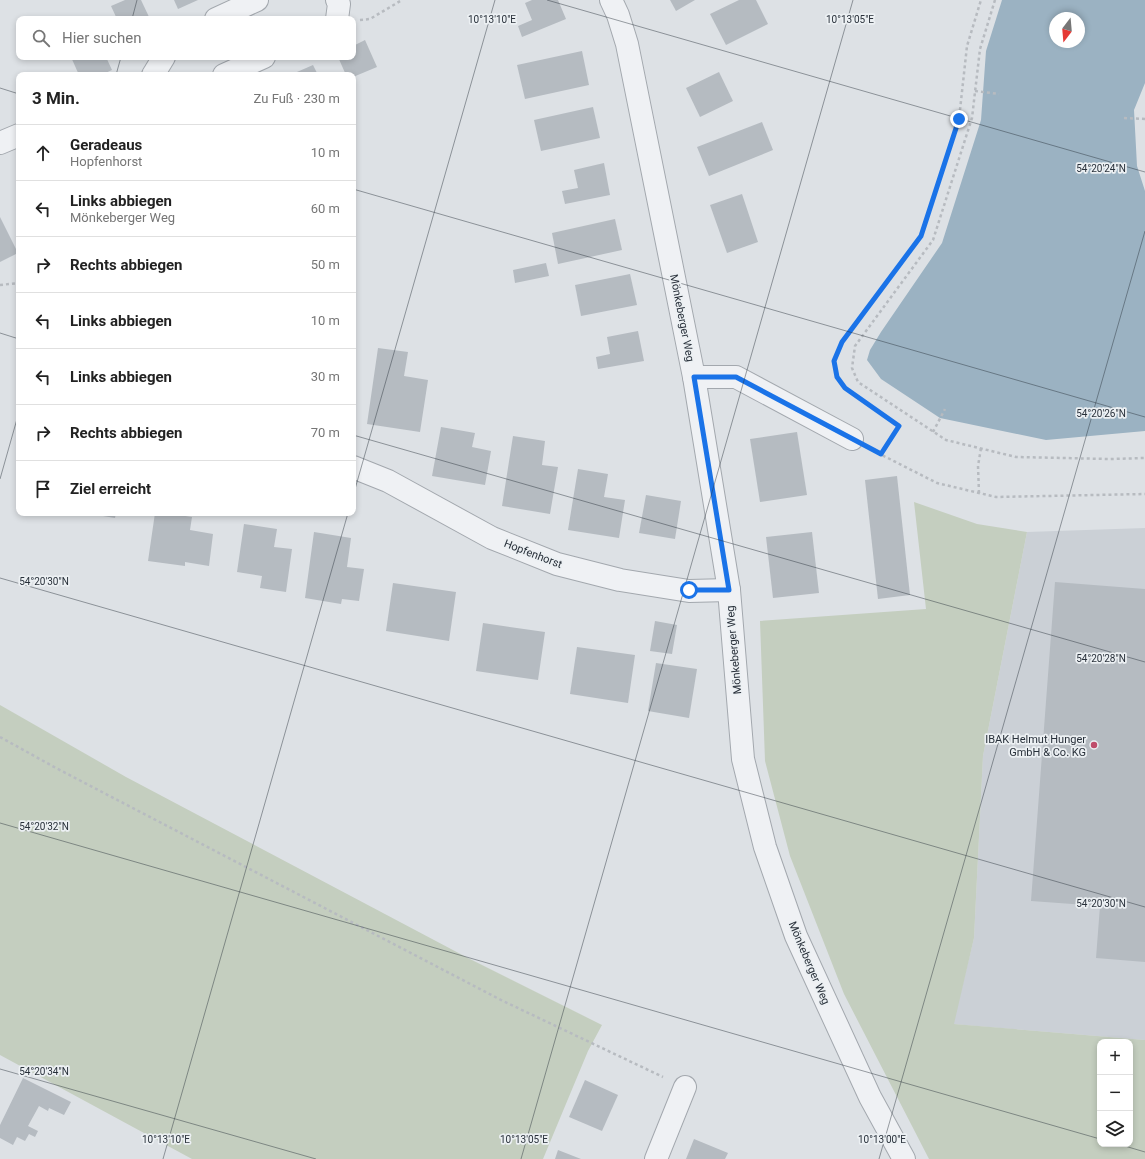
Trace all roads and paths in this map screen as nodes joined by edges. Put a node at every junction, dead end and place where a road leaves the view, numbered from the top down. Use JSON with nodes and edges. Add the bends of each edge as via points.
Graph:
{"nodes":[{"id":1,"x":257,"y":0,"type":"edge"},
{"id":2,"x":337,"y":0,"type":"edge"},
{"id":3,"x":402,"y":0,"type":"edge"},
{"id":4,"x":611,"y":0,"type":"edge"},
{"id":5,"x":981,"y":0,"type":"edge"},
{"id":6,"x":995,"y":0,"type":"edge"},
{"id":7,"x":222,"y":16,"type":"edge"},
{"id":8,"x":337,"y":16,"type":"edge"},
{"id":9,"x":359,"y":20,"type":"dead end"},
{"id":10,"x":162,"y":60,"type":"edge"},
{"id":11,"x":257,"y":60,"type":"edge"},
{"id":12,"x":155,"y":72,"type":"edge"},
{"id":13,"x":231,"y":72,"type":"edge"},
{"id":14,"x":975,"y":91,"type":"junction"},
{"id":15,"x":999,"y":94,"type":"dead end"},
{"id":16,"x":1124,"y":118,"type":"dead end"},
{"id":17,"x":1145,"y":119,"type":"edge"},
{"id":18,"x":16,"y":136,"type":"edge"},
{"id":19,"x":0,"y":143,"type":"edge"},
{"id":20,"x":16,"y":283,"type":"edge"},
{"id":21,"x":0,"y":285,"type":"edge"},
{"id":22,"x":694,"y":377,"type":"junction"},
{"id":23,"x":945,"y":409,"type":"dead end"},
{"id":24,"x":933,"y":432,"type":"junction"},
{"id":25,"x":852,"y":439,"type":"joint"},
{"id":26,"x":981,"y":448,"type":"junction"},
{"id":27,"x":881,"y":454,"type":"junction"},
{"id":28,"x":1145,"y":458,"type":"edge"},
{"id":29,"x":356,"y":468,"type":"edge"},
{"id":30,"x":979,"y":493,"type":"junction"},
{"id":31,"x":1145,"y":494,"type":"edge"},
{"id":32,"x":729,"y":590,"type":"junction"},
{"id":33,"x":0,"y":737,"type":"edge"},
{"id":34,"x":685,"y":1087,"type":"joint"},
{"id":35,"x":656,"y":1159,"type":"edge"},
{"id":36,"x":904,"y":1159,"type":"edge"}],
"edges":[{"from":1,"to":7,"type":"street"},
{"from":2,"to":8,"type":"street"},
{"from":3,"to":9,"type":"path","via":[[370,20]]},
{"from":4,"to":22,"type":"street","name":"Mönkeberger Weg","via":[[627,44]]},
{"from":5,"to":27,"type":"path","via":[[967,46],[959,119],[921,236],[842,342],[834,361],[837,377],[845,388],[899,426]]},
{"from":6,"to":14,"type":"path","via":[[980,49]]},
{"from":10,"to":12,"type":"street"},
{"from":11,"to":13,"type":"street"},
{"from":14,"to":15,"type":"path"},
{"from":14,"to":24,"type":"path","via":[[972,118],[933,240],[855,346],[852,368],[858,382]]},
{"from":16,"to":17,"type":"path"},
{"from":18,"to":19,"type":"street"},
{"from":20,"to":21,"type":"path"},
{"from":22,"to":25,"type":"street","via":[[736,377]]},
{"from":22,"to":32,"type":"street","name":"Mönkeberger Weg"},
{"from":23,"to":24,"type":"path"},
{"from":24,"to":26,"type":"path","via":[[946,440]]},
{"from":25,"to":27,"type":"path"},
{"from":26,"to":28,"type":"path","via":[[1016,457]]},
{"from":26,"to":30,"type":"path","via":[[978,466]]},
{"from":27,"to":30,"type":"path","via":[[937,483]]},
{"from":29,"to":32,"type":"street","name":"Hopfenhorst","via":[[388,481],[492,538],[557,564],[620,580],[689,590]]},
{"from":30,"to":31,"type":"path","via":[[996,497]]},
{"from":32,"to":36,"type":"street","name":"Mönkeberger Weg","via":[[743,759],[765,847],[799,944],[870,1096]]},
{"from":33,"to":34,"type":"path","via":[[501,1000]]},
{"from":34,"to":35,"type":"street"}]}
